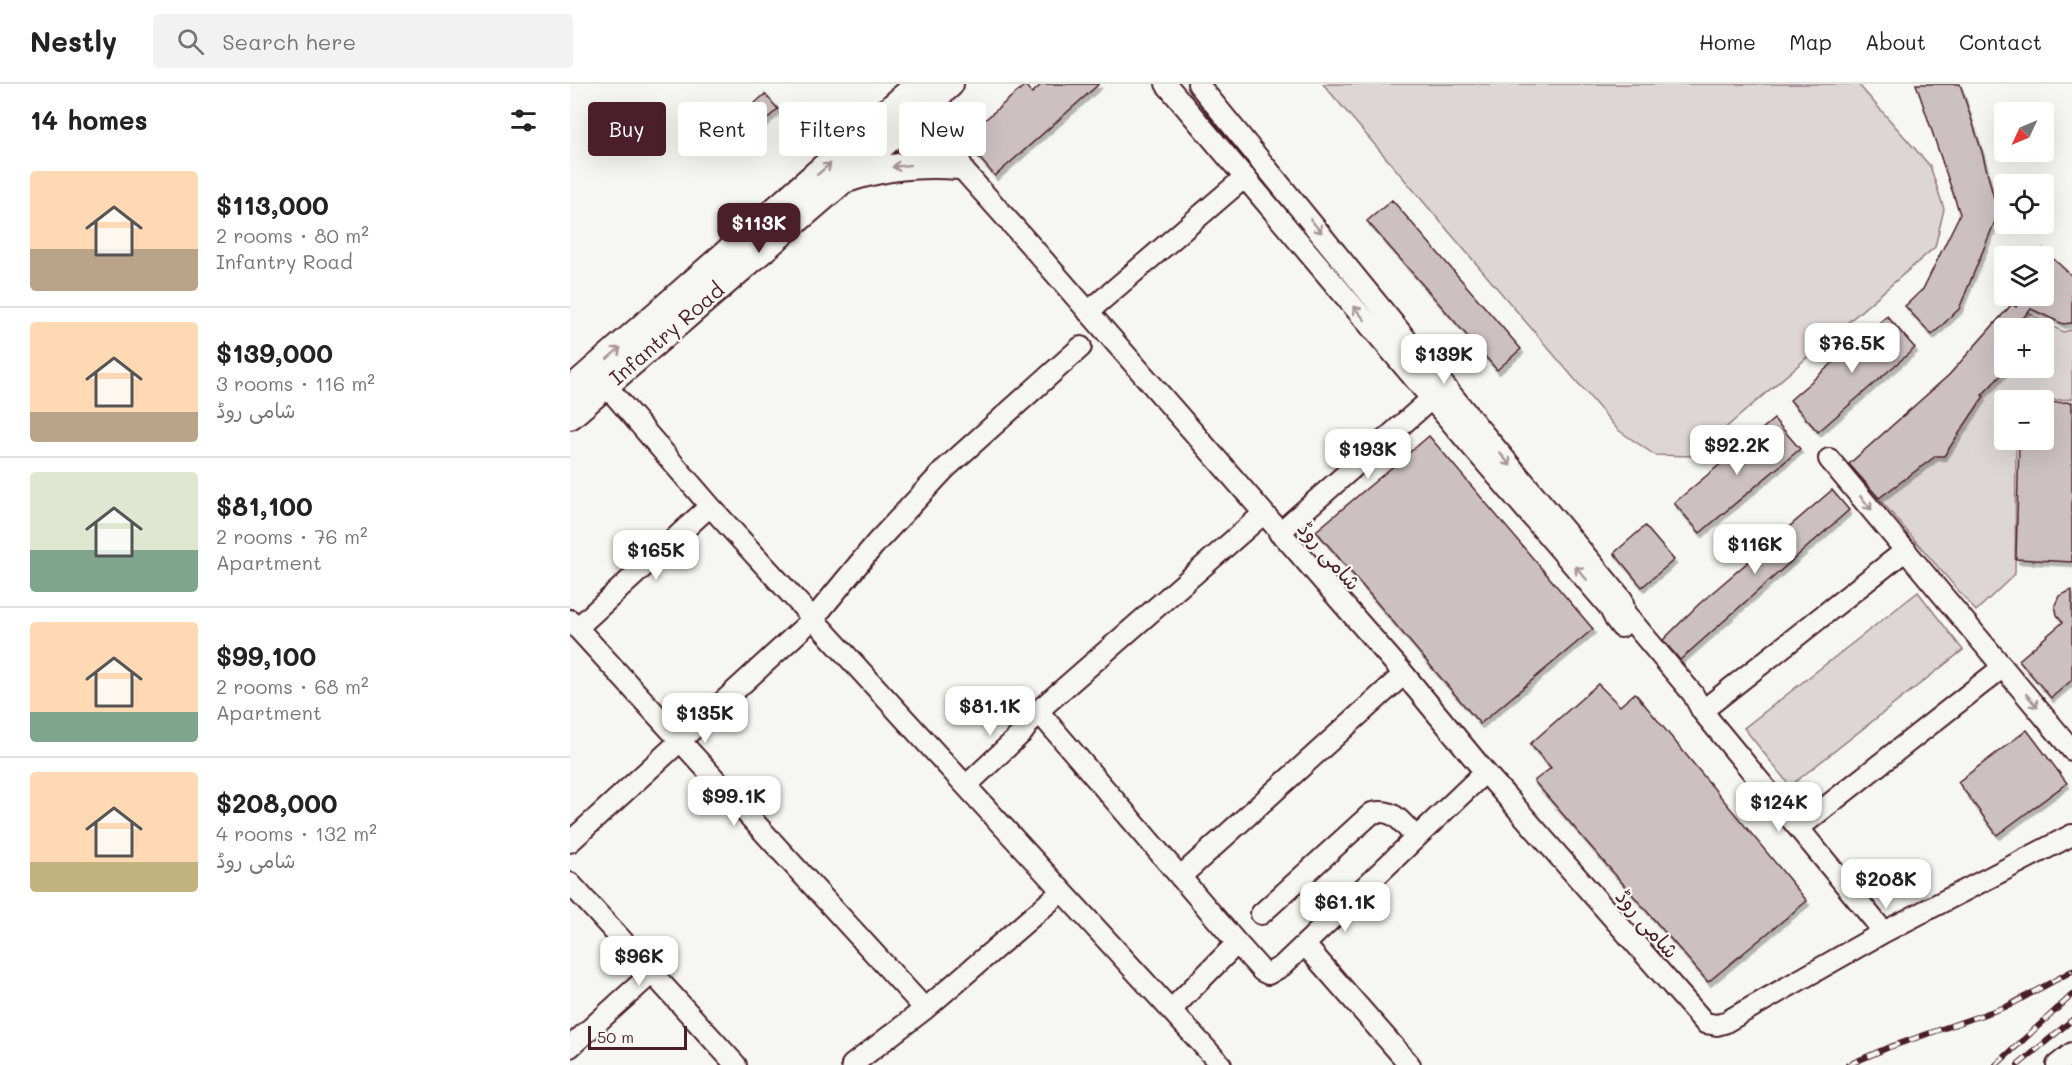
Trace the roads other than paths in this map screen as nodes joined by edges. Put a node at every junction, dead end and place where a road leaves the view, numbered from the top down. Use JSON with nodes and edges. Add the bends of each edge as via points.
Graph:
{"nodes":[{"id":1,"x":919,"y":84,"type":"edge"},
{"id":2,"x":950,"y":84,"type":"edge"},
{"id":3,"x":1166,"y":84,"type":"edge"},
{"id":4,"x":1185,"y":84,"type":"edge"},
{"id":5,"x":1198,"y":84,"type":"edge"},
{"id":6,"x":929,"y":102,"type":"edge"},
{"id":7,"x":899,"y":129,"type":"edge"},
{"id":8,"x":950,"y":156,"type":"edge"},
{"id":9,"x":959,"y":166,"type":"junction"},
{"id":10,"x":1244,"y":168,"type":"junction"},
{"id":11,"x":842,"y":181,"type":"junction"},
{"id":12,"x":1299,"y":206,"type":"junction"},
{"id":13,"x":1088,"y":312,"type":"junction"},
{"id":14,"x":1082,"y":347,"type":"dead end"},
{"id":15,"x":600,"y":378,"type":"junction"},
{"id":16,"x":570,"y":391,"type":"edge"},
{"id":17,"x":1431,"y":399,"type":"junction"},
{"id":18,"x":570,"y":416,"type":"edge"},
{"id":19,"x":1472,"y":434,"type":"junction"},
{"id":20,"x":1829,"y":459,"type":"dead end"},
{"id":21,"x":710,"y":506,"type":"junction"},
{"id":22,"x":1263,"y":514,"type":"junction"},
{"id":23,"x":1279,"y":533,"type":"junction"},
{"id":24,"x":1906,"y":550,"type":"junction"},
{"id":25,"x":814,"y":618,"type":"junction"},
{"id":26,"x":573,"y":624,"type":"edge"},
{"id":27,"x":2003,"y":667,"type":"junction"},
{"id":28,"x":1404,"y":674,"type":"junction"},
{"id":29,"x":1038,"y":711,"type":"junction"},
{"id":30,"x":1702,"y":711,"type":"junction"},
{"id":31,"x":681,"y":741,"type":"junction"},
{"id":32,"x":2072,"y":750,"type":"edge"},
{"id":33,"x":1485,"y":772,"type":"junction"},
{"id":34,"x":967,"y":785,"type":"junction"},
{"id":35,"x":1799,"y":828,"type":"junction"},
{"id":36,"x":2072,"y":835,"type":"edge"},
{"id":37,"x":1416,"y":838,"type":"junction"},
{"id":38,"x":570,"y":842,"type":"edge"},
{"id":39,"x":1180,"y":877,"type":"junction"},
{"id":40,"x":570,"y":883,"type":"edge"},
{"id":41,"x":1062,"y":891,"type":"junction"},
{"id":42,"x":1261,"y":914,"type":"dead end"},
{"id":43,"x":1884,"y":932,"type":"junction"},
{"id":44,"x":1236,"y":943,"type":"junction"},
{"id":45,"x":1305,"y":945,"type":"junction"},
{"id":46,"x":652,"y":973,"type":"junction"},
{"id":47,"x":925,"y":1009,"type":"junction"},
{"id":48,"x":1171,"y":1010,"type":"junction"},
{"id":49,"x":570,"y":1047,"type":"edge"},
{"id":50,"x":2072,"y":1053,"type":"edge"},
{"id":51,"x":736,"y":1065,"type":"edge"},
{"id":52,"x":852,"y":1065,"type":"edge"},
{"id":53,"x":1221,"y":1065,"type":"edge"},
{"id":54,"x":1410,"y":1065,"type":"edge"},
{"id":55,"x":2057,"y":1065,"type":"edge"}],
"edges":[{"from":15,"to":1,"type":"main road","name":"Infantry Road","one_way":true},
{"from":2,"to":6,"type":"main road","name":"Infantry Road"},
{"from":3,"to":10,"type":"street"},
{"from":4,"to":10,"type":"street"},
{"from":5,"to":12,"type":"street"},
{"from":7,"to":11,"type":"main road","name":"Infantry Road"},
{"from":8,"to":9,"type":"street","name":"شامی روڈ"},
{"from":9,"to":11,"type":"main road","one_way":true,"via":[[888,167]]},
{"from":9,"to":13,"type":"street","name":"شامی روڈ"},
{"from":10,"to":12,"type":"street","via":[[1282,198]]},
{"from":10,"to":13,"type":"street"},
{"from":17,"to":10,"type":"street","one_way":true},
{"from":11,"to":15,"type":"main road","name":"Infantry Road"},
{"from":12,"to":19,"type":"street","one_way":true},
{"from":13,"to":22,"type":"street","name":"شامی روڈ"},
{"from":14,"to":25,"type":"street","via":[[946,468],[876,543]]},
{"from":15,"to":16,"type":"main road","name":"Infantry Road"},
{"from":15,"to":18,"type":"main road","name":"Infantry Road"},
{"from":15,"to":21,"type":"street"},
{"from":17,"to":19,"type":"street"},
{"from":17,"to":23,"type":"street"},
{"from":19,"to":30,"type":"street","via":[[1622,599],[1625,613],[1694,694]]},
{"from":20,"to":24,"type":"street","one_way":true},
{"from":21,"to":25,"type":"street"},
{"from":21,"to":26,"type":"street"},
{"from":22,"to":23,"type":"street","name":"شامی روڈ"},
{"from":22,"to":29,"type":"street"},
{"from":23,"to":28,"type":"street","name":"شامی روڈ"},
{"from":24,"to":27,"type":"street"},
{"from":24,"to":30,"type":"street"},
{"from":25,"to":31,"type":"street"},
{"from":25,"to":34,"type":"street"},
{"from":26,"to":31,"type":"street"},
{"from":27,"to":32,"type":"street","one_way":true},
{"from":27,"to":35,"type":"street"},
{"from":28,"to":33,"type":"street","name":"شامی روڈ"},
{"from":28,"to":39,"type":"street"},
{"from":29,"to":34,"type":"street","via":[[1023,732]]},
{"from":29,"to":39,"type":"street"},
{"from":30,"to":35,"type":"street"},
{"from":31,"to":38,"type":"street"},
{"from":31,"to":47,"type":"street"},
{"from":33,"to":37,"type":"street"},
{"from":33,"to":43,"type":"street","name":"شامی روڈ","via":[[1698,1017],[1711,1025],[1724,1023]]},
{"from":34,"to":41,"type":"street"},
{"from":35,"to":43,"type":"street"},
{"from":36,"to":43,"type":"street"},
{"from":37,"to":42,"type":"street","via":[[1392,813],[1372,813]]},
{"from":37,"to":45,"type":"street"},
{"from":39,"to":44,"type":"street"},
{"from":40,"to":46,"type":"street"},
{"from":41,"to":47,"type":"street"},
{"from":41,"to":48,"type":"street"},
{"from":44,"to":45,"type":"street","via":[[1268,974]]},
{"from":44,"to":48,"type":"street"},
{"from":45,"to":54,"type":"street"},
{"from":46,"to":49,"type":"street"},
{"from":46,"to":51,"type":"street"},
{"from":47,"to":52,"type":"street"},
{"from":48,"to":53,"type":"street"},
{"from":50,"to":55,"type":"street"}]}
